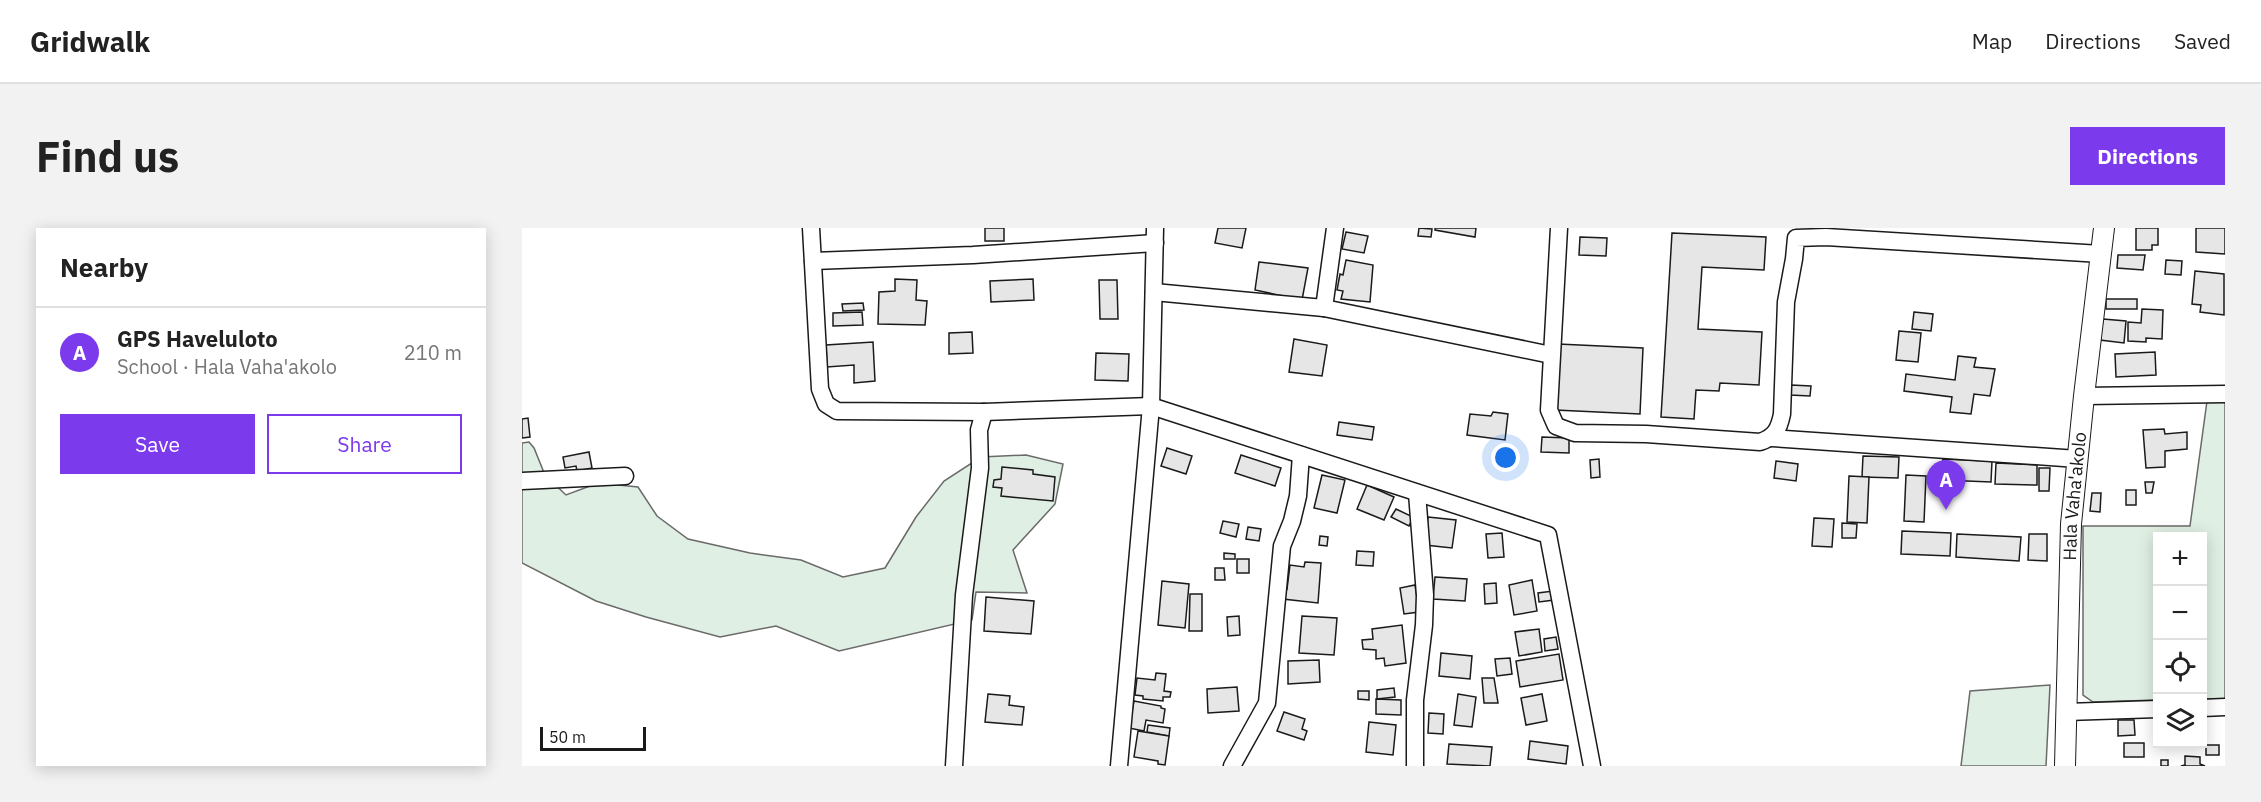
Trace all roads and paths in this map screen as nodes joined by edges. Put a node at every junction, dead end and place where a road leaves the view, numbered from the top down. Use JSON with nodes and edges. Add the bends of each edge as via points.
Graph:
{"nodes":[{"id":1,"x":811,"y":228,"type":"edge"},
{"id":2,"x":1335,"y":228,"type":"edge"},
{"id":3,"x":1559,"y":228,"type":"edge"},
{"id":4,"x":2104,"y":228,"type":"edge"},
{"id":5,"x":1796,"y":233,"type":"edge"},
{"id":6,"x":1155,"y":236,"type":"edge"},
{"id":7,"x":2101,"y":254,"type":"junction"},
{"id":8,"x":813,"y":261,"type":"junction"},
{"id":9,"x":1154,"y":292,"type":"junction"},
{"id":10,"x":1324,"y":308,"type":"junction"},
{"id":11,"x":1551,"y":356,"type":"junction"},
{"id":12,"x":2225,"y":394,"type":"edge"},
{"id":13,"x":2084,"y":396,"type":"junction"},
{"id":14,"x":1151,"y":406,"type":"junction"},
{"id":15,"x":984,"y":412,"type":"junction"},
{"id":16,"x":1772,"y":438,"type":"junction"},
{"id":17,"x":1301,"y":455,"type":"junction"},
{"id":18,"x":2078,"y":459,"type":"junction"},
{"id":19,"x":626,"y":476,"type":"dead end"},
{"id":20,"x":522,"y":481,"type":"edge"},
{"id":21,"x":1418,"y":493,"type":"junction"},
{"id":22,"x":2225,"y":707,"type":"edge"},
{"id":23,"x":2207,"y":708,"type":"edge"},
{"id":24,"x":2153,"y":709,"type":"edge"},
{"id":25,"x":2066,"y":712,"type":"junction"},
{"id":26,"x":954,"y":766,"type":"edge"},
{"id":27,"x":1119,"y":766,"type":"edge"},
{"id":28,"x":1232,"y":766,"type":"edge"},
{"id":29,"x":1415,"y":766,"type":"edge"},
{"id":30,"x":1592,"y":766,"type":"edge"},
{"id":31,"x":2065,"y":766,"type":"edge"}],
"edges":[{"from":1,"to":8,"type":"street"},
{"from":2,"to":10,"type":"street"},
{"from":3,"to":11,"type":"street"},
{"from":4,"to":7,"type":"main road","name":"Hala Vaha'akolo"},
{"from":5,"to":7,"type":"street"},
{"from":5,"to":16,"type":"street","via":[[1786,302],[1782,414]]},
{"from":6,"to":8,"type":"street","via":[[973,255]]},
{"from":6,"to":9,"type":"street"},
{"from":7,"to":13,"type":"main road","name":"Hala Vaha'akolo"},
{"from":8,"to":15,"type":"street","via":[[820,389],[826,404],[837,411]]},
{"from":9,"to":10,"type":"street"},
{"from":9,"to":14,"type":"street"},
{"from":10,"to":11,"type":"street"},
{"from":11,"to":16,"type":"street","via":[[1549,410],[1556,426],[1575,434],[1646,434],[1760,442]]},
{"from":12,"to":13,"type":"street"},
{"from":13,"to":18,"type":"main road","name":"Hala Vaha'akolo"},
{"from":14,"to":15,"type":"street"},
{"from":14,"to":17,"type":"street"},
{"from":14,"to":27,"type":"street"},
{"from":15,"to":26,"type":"street","via":[[979,430],[980,468],[964,595]]},
{"from":16,"to":18,"type":"street"},
{"from":17,"to":21,"type":"street"},
{"from":17,"to":28,"type":"street","via":[[1299,496],[1282,546],[1268,703]]},
{"from":18,"to":25,"type":"main road","name":"Hala Vaha'akolo","via":[[2071,524]]},
{"from":19,"to":20,"type":"street"},
{"from":21,"to":29,"type":"street","via":[[1425,625],[1415,700]]},
{"from":21,"to":30,"type":"street","via":[[1548,535]]},
{"from":22,"to":23,"type":"street"},
{"from":24,"to":25,"type":"street"},
{"from":25,"to":31,"type":"main road","name":"Hala Vaha'akolo"}]}
